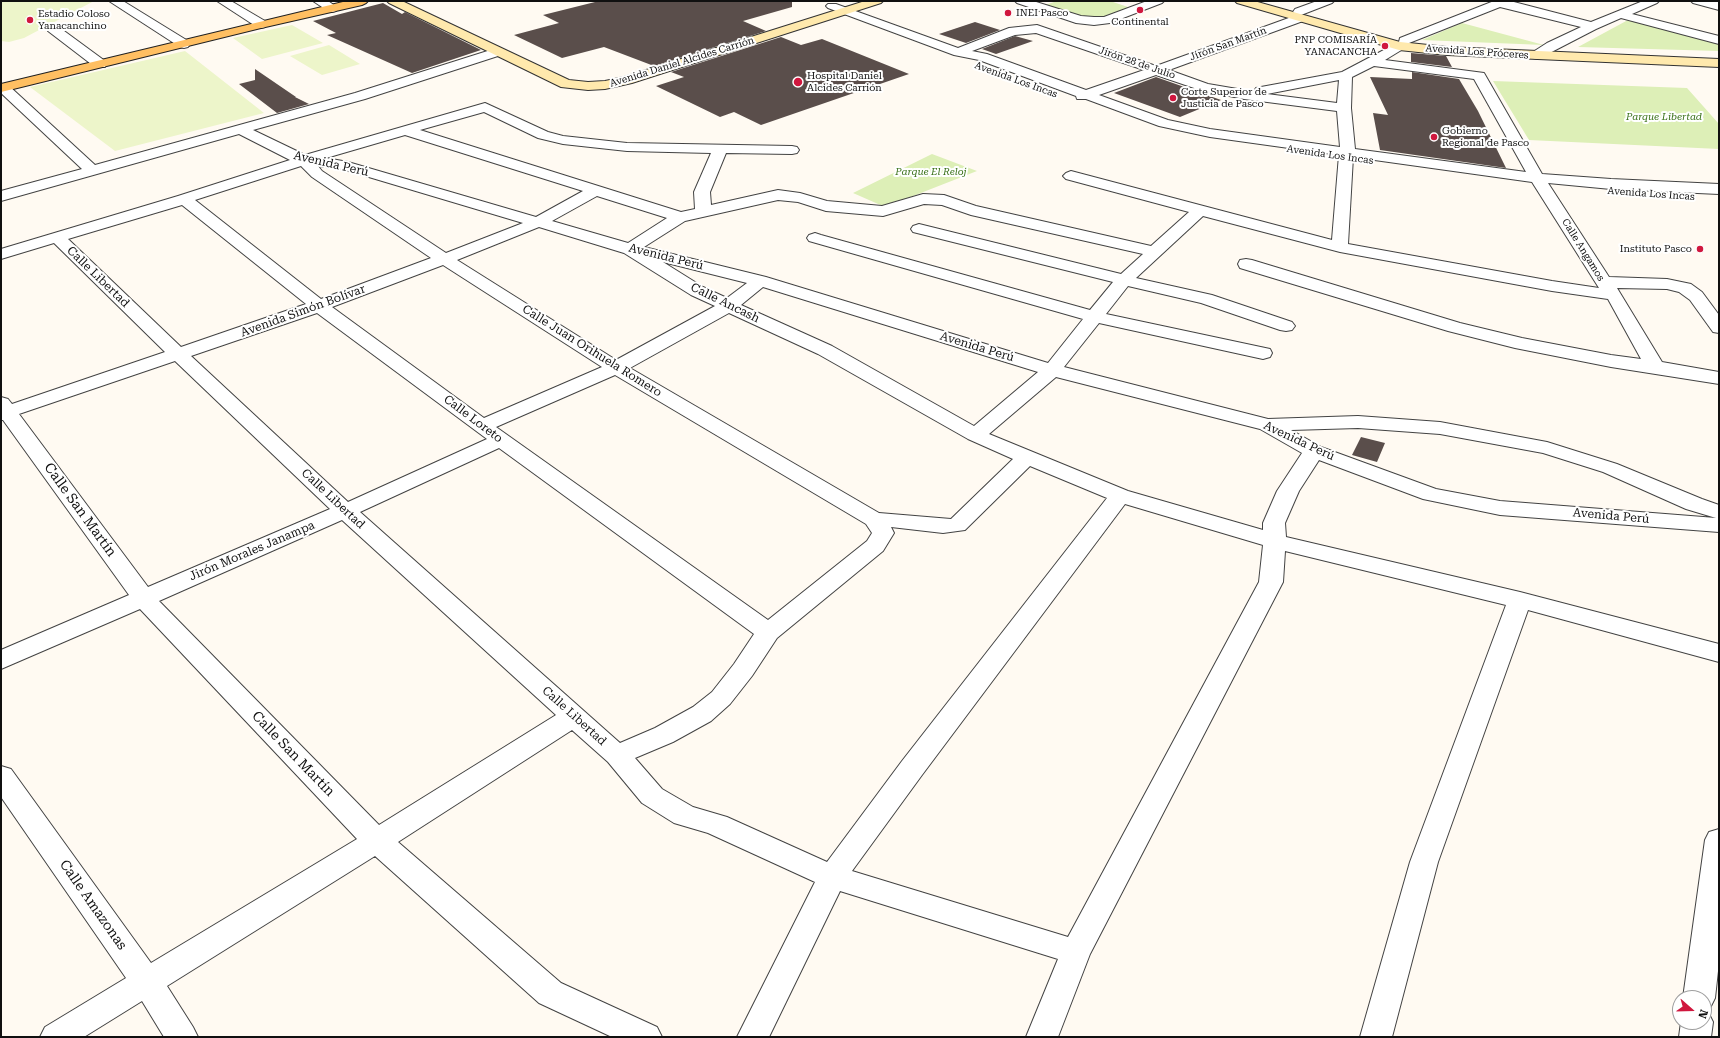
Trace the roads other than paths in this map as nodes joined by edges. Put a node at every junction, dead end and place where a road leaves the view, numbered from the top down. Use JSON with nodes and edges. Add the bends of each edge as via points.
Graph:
{"nodes":[{"id":1,"x":115,"y":1,"type":"edge"},
{"id":2,"x":223,"y":1,"type":"edge"},
{"id":3,"x":320,"y":1,"type":"edge"},
{"id":4,"x":362,"y":1,"type":"edge"},
{"id":5,"x":393,"y":1,"type":"edge"},
{"id":6,"x":877,"y":1,"type":"edge"},
{"id":7,"x":1021,"y":1,"type":"edge"},
{"id":8,"x":1047,"y":1,"type":"edge"},
{"id":9,"x":1121,"y":1,"type":"edge"},
{"id":10,"x":1158,"y":1,"type":"edge"},
{"id":11,"x":1241,"y":1,"type":"edge"},
{"id":12,"x":1261,"y":1,"type":"edge"},
{"id":13,"x":1328,"y":1,"type":"edge"},
{"id":14,"x":1653,"y":1,"type":"edge"},
{"id":15,"x":1697,"y":1,"type":"edge"},
{"id":16,"x":1502,"y":2,"type":"edge"},
{"id":17,"x":1033,"y":5,"type":"junction"},
{"id":18,"x":842,"y":6,"type":"edge"},
{"id":19,"x":1719,"y":6,"type":"edge"},
{"id":20,"x":1141,"y":7,"type":"junction"},
{"id":21,"x":332,"y":8,"type":"junction"},
{"id":22,"x":1619,"y":14,"type":"junction"},
{"id":23,"x":1299,"y":15,"type":"junction"},
{"id":24,"x":261,"y":24,"type":"junction"},
{"id":25,"x":1592,"y":26,"type":"junction"},
{"id":26,"x":52,"y":28,"type":"dead end"},
{"id":27,"x":1719,"y":40,"type":"edge"},
{"id":28,"x":1402,"y":43,"type":"junction"},
{"id":29,"x":184,"y":44,"type":"junction"},
{"id":30,"x":1551,"y":46,"type":"junction"},
{"id":31,"x":497,"y":52,"type":"junction"},
{"id":32,"x":958,"y":52,"type":"junction"},
{"id":33,"x":1719,"y":53,"type":"edge"},
{"id":34,"x":1538,"y":55,"type":"junction"},
{"id":35,"x":660,"y":56,"type":"dead end"},
{"id":36,"x":1372,"y":62,"type":"junction"},
{"id":37,"x":1719,"y":63,"type":"edge"},
{"id":38,"x":100,"y":64,"type":"junction"},
{"id":39,"x":1158,"y":70,"type":"junction"},
{"id":40,"x":608,"y":72,"type":"dead end"},
{"id":41,"x":1346,"y":75,"type":"junction"},
{"id":42,"x":552,"y":77,"type":"junction"},
{"id":43,"x":5,"y":84,"type":"edge"},
{"id":44,"x":1086,"y":94,"type":"junction"},
{"id":45,"x":1244,"y":95,"type":"junction"},
{"id":46,"x":1073,"y":101,"type":"junction"},
{"id":47,"x":1344,"y":108,"type":"junction"},
{"id":48,"x":242,"y":130,"type":"junction"},
{"id":49,"x":404,"y":130,"type":"junction"},
{"id":50,"x":1243,"y":140,"type":"junction"},
{"id":51,"x":720,"y":149,"type":"junction"},
{"id":52,"x":792,"y":150,"type":"dead end"},
{"id":53,"x":1347,"y":154,"type":"junction"},
{"id":54,"x":304,"y":160,"type":"junction"},
{"id":55,"x":92,"y":170,"type":"junction"},
{"id":56,"x":1071,"y":176,"type":"dead end"},
{"id":57,"x":1540,"y":182,"type":"junction"},
{"id":58,"x":1719,"y":189,"type":"edge"},
{"id":59,"x":597,"y":190,"type":"junction"},
{"id":60,"x":1,"y":196,"type":"edge"},
{"id":61,"x":1719,"y":198,"type":"edge"},
{"id":62,"x":184,"y":199,"type":"junction"},
{"id":63,"x":1200,"y":210,"type":"junction"},
{"id":64,"x":703,"y":211,"type":"junction"},
{"id":65,"x":680,"y":217,"type":"junction"},
{"id":66,"x":540,"y":221,"type":"junction"},
{"id":67,"x":919,"y":229,"type":"dead end"},
{"id":68,"x":57,"y":237,"type":"junction"},
{"id":69,"x":815,"y":238,"type":"dead end"},
{"id":70,"x":1340,"y":247,"type":"junction"},
{"id":71,"x":630,"y":249,"type":"junction"},
{"id":72,"x":1156,"y":252,"type":"junction"},
{"id":73,"x":1,"y":254,"type":"edge"},
{"id":74,"x":444,"y":258,"type":"junction"},
{"id":75,"x":1246,"y":264,"type":"dead end"},
{"id":76,"x":1124,"y":280,"type":"junction"},
{"id":77,"x":760,"y":281,"type":"junction"},
{"id":78,"x":1609,"y":289,"type":"junction"},
{"id":79,"x":319,"y":306,"type":"junction"},
{"id":80,"x":728,"y":306,"type":"junction"},
{"id":81,"x":1094,"y":317,"type":"junction"},
{"id":82,"x":1716,"y":319,"type":"edge"},
{"id":83,"x":1286,"y":326,"type":"dead end"},
{"id":84,"x":1263,"y":353,"type":"dead end"},
{"id":85,"x":178,"y":354,"type":"junction"},
{"id":86,"x":1655,"y":367,"type":"junction"},
{"id":87,"x":616,"y":368,"type":"junction"},
{"id":88,"x":1052,"y":370,"type":"junction"},
{"id":89,"x":1719,"y":378,"type":"edge"},
{"id":90,"x":4,"y":409,"type":"edge"},
{"id":91,"x":1267,"y":425,"type":"junction"},
{"id":92,"x":482,"y":426,"type":"junction"},
{"id":93,"x":976,"y":435,"type":"junction"},
{"id":94,"x":501,"y":440,"type":"junction"},
{"id":95,"x":1314,"y":451,"type":"junction"},
{"id":96,"x":1027,"y":457,"type":"junction"},
{"id":97,"x":1120,"y":496,"type":"junction"},
{"id":98,"x":345,"y":511,"type":"junction"},
{"id":99,"x":1719,"y":512,"type":"edge"},
{"id":100,"x":1719,"y":525,"type":"edge"},
{"id":101,"x":879,"y":526,"type":"junction"},
{"id":102,"x":1276,"y":541,"type":"junction"},
{"id":103,"x":143,"y":598,"type":"junction"},
{"id":104,"x":1520,"y":600,"type":"junction"},
{"id":105,"x":768,"y":632,"type":"junction"},
{"id":106,"x":1719,"y":653,"type":"edge"},
{"id":107,"x":1,"y":660,"type":"edge"},
{"id":108,"x":574,"y":716,"type":"junction"},
{"id":109,"x":617,"y":755,"type":"junction"},
{"id":110,"x":1,"y":776,"type":"edge"},
{"id":111,"x":1719,"y":840,"type":"edge"},
{"id":112,"x":377,"y":841,"type":"junction"},
{"id":113,"x":832,"y":877,"type":"junction"},
{"id":114,"x":1076,"y":952,"type":"junction"},
{"id":115,"x":147,"y":982,"type":"junction"},
{"id":116,"x":1700,"y":990,"type":"edge"},
{"id":117,"x":56,"y":1037,"type":"edge"},
{"id":118,"x":182,"y":1037,"type":"edge"},
{"id":119,"x":646,"y":1037,"type":"edge"},
{"id":120,"x":753,"y":1037,"type":"edge"},
{"id":121,"x":1042,"y":1037,"type":"edge"},
{"id":122,"x":1376,"y":1037,"type":"edge"}],
"edges":[{"from":1,"to":29,"type":"street"},
{"from":2,"to":24,"type":"street"},
{"from":3,"to":21,"type":"street"},
{"from":4,"to":21,"type":"main road"},
{"from":5,"to":31,"type":"street"},
{"from":6,"to":18,"type":"street","name":"Avenida Daniel Alcides Carrión"},
{"from":7,"to":17,"type":"street"},
{"from":8,"to":17,"type":"street"},
{"from":9,"to":20,"type":"street"},
{"from":10,"to":20,"type":"street"},
{"from":11,"to":23,"type":"street","name":"Avenida Los Próceres"},
{"from":12,"to":23,"type":"street","name":"Avenida Los Próceres"},
{"from":13,"to":23,"type":"street","name":"Jirón San Martín"},
{"from":14,"to":22,"type":"street"},
{"from":15,"to":19,"type":"street"},
{"from":16,"to":25,"type":"street"},
{"from":16,"to":28,"type":"street"},
{"from":17,"to":20,"type":"street","via":[[1080,20],[1094,21],[1106,20]]},
{"from":18,"to":32,"type":"street","name":"Avenida Los Incas"},
{"from":18,"to":35,"type":"street","name":"Avenida Daniel Alcides Carrión"},
{"from":18,"to":42,"type":"street","name":"Avenida Daniel Alcides Carrión","via":[[627,80],[588,86],[566,84]]},
{"from":21,"to":24,"type":"main road"},
{"from":22,"to":25,"type":"street"},
{"from":22,"to":27,"type":"street"},
{"from":23,"to":28,"type":"street","name":"Avenida Los Próceres"},
{"from":23,"to":39,"type":"street","name":"Jirón San Martín"},
{"from":24,"to":29,"type":"main road"},
{"from":25,"to":30,"type":"street"},
{"from":26,"to":38,"type":"street"},
{"from":28,"to":30,"type":"street","name":"Avenida Los Próceres"},
{"from":28,"to":34,"type":"street","name":"Avenida Los Próceres","via":[[1447,51]]},
{"from":28,"to":36,"type":"street"},
{"from":29,"to":38,"type":"main road"},
{"from":30,"to":33,"type":"street","name":"Avenida Los Próceres"},
{"from":30,"to":34,"type":"street"},
{"from":31,"to":42,"type":"street"},
{"from":31,"to":48,"type":"street","via":[[360,96]]},
{"from":32,"to":39,"type":"street","name":"Jirón 28 de Julio","via":[[1013,31],[1037,29]]},
{"from":32,"to":44,"type":"street","name":"Avenida Los Incas","via":[[982,57]]},
{"from":32,"to":46,"type":"street","name":"Avenida Los Incas","via":[[962,61]]},
{"from":34,"to":37,"type":"street","name":"Avenida Los Próceres"},
{"from":36,"to":41,"type":"street"},
{"from":36,"to":57,"type":"street","name":"Calle Angamos","via":[[1479,76]]},
{"from":38,"to":43,"type":"main road"},
{"from":39,"to":44,"type":"street","name":"Jirón San Martín"},
{"from":39,"to":45,"type":"street","name":"Jirón 28 de Julio","via":[[1205,86]]},
{"from":40,"to":42,"type":"street","name":"Avenida Daniel Alcides Carrión","via":[[582,79]]},
{"from":41,"to":45,"type":"street"},
{"from":41,"to":47,"type":"street"},
{"from":43,"to":55,"type":"street"},
{"from":44,"to":46,"type":"street","name":"Jirón San Martín"},
{"from":44,"to":50,"type":"street","name":"Avenida Los Incas","via":[[1164,123]]},
{"from":45,"to":47,"type":"street","name":"Jirón 28 de Julio"},
{"from":46,"to":50,"type":"street","name":"Avenida Los Incas","via":[[1161,130],[1192,137]]},
{"from":47,"to":53,"type":"street"},
{"from":48,"to":54,"type":"street","name":"Avenida Perú"},
{"from":48,"to":55,"type":"street"},
{"from":49,"to":51,"type":"street","via":[[485,107],[543,135],[563,140],[627,146]]},
{"from":49,"to":54,"type":"street"},
{"from":49,"to":59,"type":"street"},
{"from":50,"to":53,"type":"street","name":"Avenida Los Incas"},
{"from":51,"to":52,"type":"street"},
{"from":51,"to":64,"type":"street","via":[[702,192]]},
{"from":53,"to":57,"type":"street","name":"Avenida Los Incas"},
{"from":53,"to":70,"type":"street"},
{"from":54,"to":62,"type":"street"},
{"from":54,"to":66,"type":"street","name":"Avenida Perú","via":[[343,165]]},
{"from":54,"to":74,"type":"street","name":"Calle Juan Orihuela Romero","via":[[317,174]]},
{"from":55,"to":60,"type":"street"},
{"from":56,"to":63,"type":"street"},
{"from":57,"to":58,"type":"street","name":"Avenida Los Incas"},
{"from":57,"to":61,"type":"street","name":"Avenida Los Incas"},
{"from":57,"to":78,"type":"street","name":"Calle Angamos"},
{"from":59,"to":65,"type":"street"},
{"from":59,"to":66,"type":"street","name":"Avenida Simón Bolívar"},
{"from":62,"to":68,"type":"street"},
{"from":62,"to":79,"type":"street","name":"Calle Loreto"},
{"from":63,"to":70,"type":"street"},
{"from":63,"to":72,"type":"street"},
{"from":64,"to":65,"type":"street"},
{"from":64,"to":72,"type":"street","via":[[778,195],[826,206],[883,211],[923,199],[944,200],[971,210]]},
{"from":65,"to":71,"type":"street"},
{"from":66,"to":71,"type":"street","name":"Avenida Perú"},
{"from":66,"to":74,"type":"street","name":"Avenida Simón Bolívar"},
{"from":67,"to":76,"type":"street"},
{"from":68,"to":73,"type":"street"},
{"from":68,"to":85,"type":"street","name":"Calle Libertad"},
{"from":69,"to":81,"type":"street"},
{"from":70,"to":78,"type":"street","via":[[1552,286]]},
{"from":71,"to":77,"type":"street","name":"Avenida Perú"},
{"from":71,"to":80,"type":"street","name":"Calle Ancash","via":[[697,291]]},
{"from":72,"to":76,"type":"street"},
{"from":74,"to":79,"type":"street","name":"Avenida Simón Bolívar"},
{"from":74,"to":87,"type":"street","name":"Calle Juan Orihuela Romero"},
{"from":75,"to":86,"type":"street","via":[[1454,327],[1522,344]]},
{"from":76,"to":81,"type":"street"},
{"from":76,"to":83,"type":"street","via":[[1206,299]]},
{"from":77,"to":80,"type":"street"},
{"from":77,"to":88,"type":"street","name":"Avenida Perú"},
{"from":78,"to":82,"type":"street","via":[[1667,284],[1685,288],[1696,296]]},
{"from":78,"to":86,"type":"street","name":"Calle Angamos"},
{"from":79,"to":85,"type":"street","name":"Avenida Simón Bolívar"},
{"from":79,"to":92,"type":"street","name":"Calle Loreto"},
{"from":80,"to":87,"type":"street"},
{"from":80,"to":93,"type":"street","name":"Calle Ancash","via":[[825,350]]},
{"from":81,"to":84,"type":"street"},
{"from":81,"to":88,"type":"street"},
{"from":85,"to":90,"type":"street","name":"Avenida Simón Bolívar"},
{"from":85,"to":98,"type":"street","name":"Calle Libertad"},
{"from":86,"to":89,"type":"street"},
{"from":87,"to":92,"type":"street"},
{"from":87,"to":101,"type":"street","name":"Calle Juan Orihuela Romero"},
{"from":88,"to":91,"type":"street","name":"Avenida Perú"},
{"from":88,"to":93,"type":"street"},
{"from":90,"to":103,"type":"street","name":"Calle San Martín"},
{"from":91,"to":95,"type":"street","name":"Avenida Perú"},
{"from":91,"to":99,"type":"street","via":[[1358,422],[1440,428],[1533,445],[1610,468]]},
{"from":92,"to":94,"type":"street","name":"Calle Loreto"},
{"from":93,"to":96,"type":"street","name":"Calle Ancash"},
{"from":94,"to":98,"type":"street","name":"Jirón Morales Janampa"},
{"from":94,"to":105,"type":"street","name":"Calle Loreto"},
{"from":95,"to":100,"type":"street","name":"Avenida Perú","via":[[1431,494],[1500,508]]},
{"from":95,"to":102,"type":"street","via":[[1288,491],[1274,523]]},
{"from":96,"to":97,"type":"street","name":"Calle Ancash"},
{"from":96,"to":101,"type":"street","via":[[957,525]]},
{"from":97,"to":102,"type":"street","name":"Calle Ancash"},
{"from":97,"to":113,"type":"street"},
{"from":98,"to":103,"type":"street","name":"Jirón Morales Janampa"},
{"from":98,"to":108,"type":"street","name":"Calle Libertad"},
{"from":101,"to":105,"type":"street","via":[[875,546]]},
{"from":102,"to":104,"type":"street","name":"Calle Ancash"},
{"from":102,"to":114,"type":"street","via":[[1271,582]]},
{"from":103,"to":107,"type":"street","name":"Jirón Morales Janampa"},
{"from":103,"to":112,"type":"street","name":"Calle San Martín"},
{"from":104,"to":106,"type":"street","name":"Calle Ancash"},
{"from":104,"to":122,"type":"street","via":[[1424,862]]},
{"from":105,"to":109,"type":"street","via":[[721,698],[702,714],[664,735]]},
{"from":108,"to":109,"type":"street","name":"Calle Libertad"},
{"from":108,"to":112,"type":"street"},
{"from":109,"to":113,"type":"street","name":"Calle Libertad","via":[[652,796],[684,815],[717,825]]},
{"from":110,"to":115,"type":"street","name":"Calle Amazonas"},
{"from":111,"to":116,"type":"street"},
{"from":112,"to":115,"type":"street"},
{"from":112,"to":119,"type":"street","name":"Calle San Martín","via":[[550,993]]},
{"from":113,"to":114,"type":"street","name":"Calle Libertad"},
{"from":113,"to":120,"type":"street"},
{"from":114,"to":121,"type":"street"},
{"from":115,"to":117,"type":"street"},
{"from":115,"to":118,"type":"street","name":"Calle Amazonas"}]}
